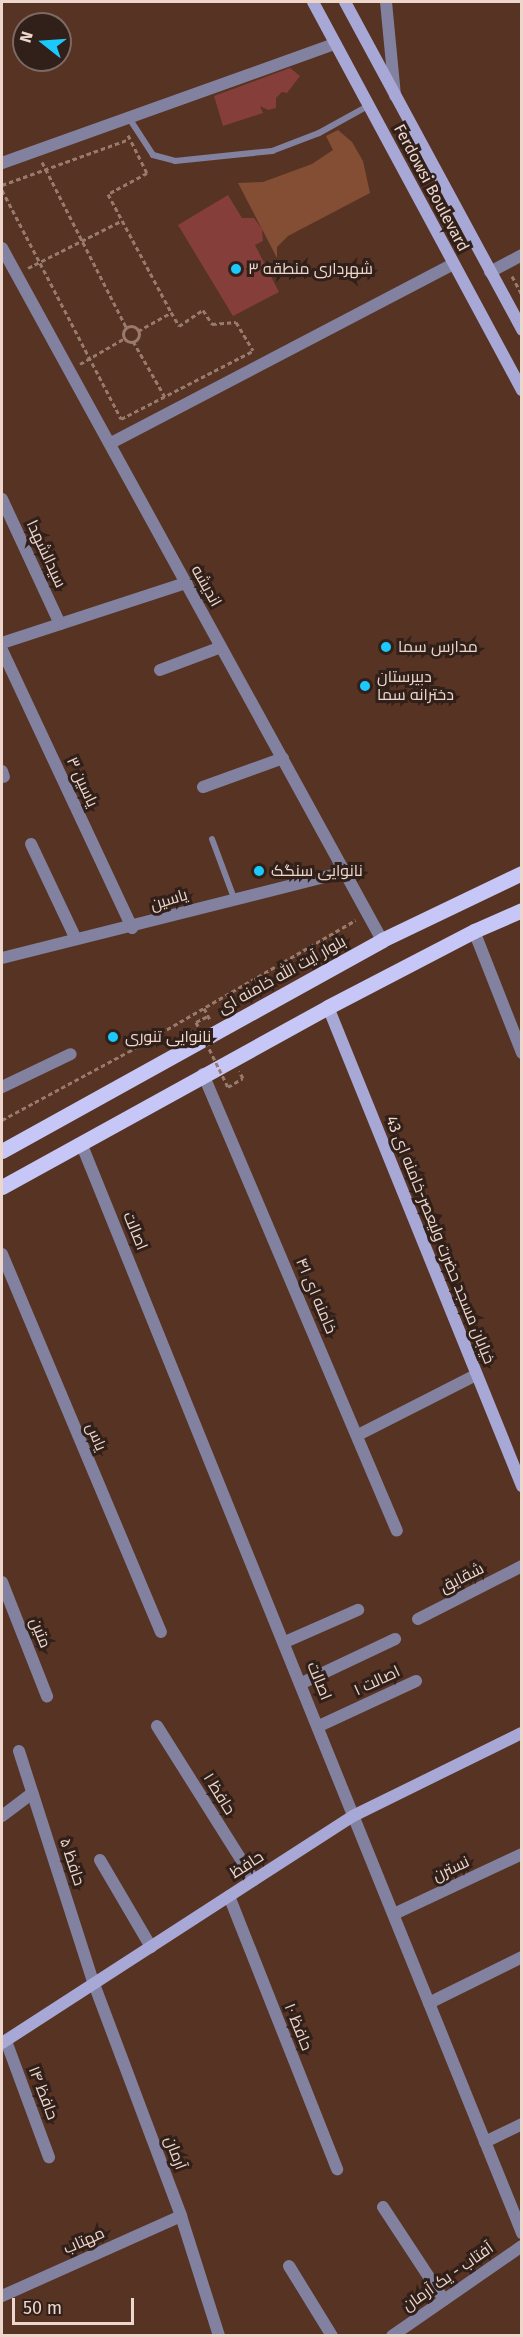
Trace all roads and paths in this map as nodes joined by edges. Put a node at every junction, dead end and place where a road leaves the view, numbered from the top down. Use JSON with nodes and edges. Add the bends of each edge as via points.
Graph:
{"nodes":[{"id":1,"x":313,"y":2,"type":"edge"},
{"id":2,"x":345,"y":2,"type":"edge"},
{"id":3,"x":386,"y":2,"type":"edge"},
{"id":4,"x":335,"y":44,"type":"junction"},
{"id":5,"x":396,"y":98,"type":"junction"},
{"id":6,"x":368,"y":106,"type":"junction"},
{"id":7,"x":129,"y":118,"type":"junction"},
{"id":8,"x":127,"y":140,"type":"junction"},
{"id":9,"x":37,"y":152,"type":"junction"},
{"id":10,"x":2,"y":163,"type":"edge"},
{"id":11,"x":45,"y":169,"type":"junction"},
{"id":12,"x":2,"y":185,"type":"edge"},
{"id":13,"x":2,"y":190,"type":"edge"},
{"id":14,"x":122,"y":220,"type":"junction"},
{"id":15,"x":82,"y":240,"type":"junction"},
{"id":16,"x":2,"y":248,"type":"edge"},
{"id":17,"x":522,"y":255,"type":"edge"},
{"id":18,"x":39,"y":262,"type":"junction"},
{"id":19,"x":506,"y":263,"type":"junction"},
{"id":20,"x":453,"y":264,"type":"junction"},
{"id":21,"x":490,"y":272,"type":"junction"},
{"id":22,"x":16,"y":274,"type":"junction"},
{"id":23,"x":522,"y":295,"type":"edge"},
{"id":24,"x":171,"y":312,"type":"junction"},
{"id":25,"x":127,"y":329,"type":"junction"},
{"id":26,"x":522,"y":330,"type":"edge"},
{"id":27,"x":138,"y":331,"type":"junction"},
{"id":28,"x":125,"y":338,"type":"junction"},
{"id":29,"x":133,"y":341,"type":"junction"},
{"id":30,"x":253,"y":351,"type":"junction"},
{"id":31,"x":89,"y":358,"type":"junction"},
{"id":32,"x":261,"y":364,"type":"junction"},
{"id":33,"x":69,"y":370,"type":"junction"},
{"id":34,"x":522,"y":390,"type":"edge"},
{"id":35,"x":165,"y":397,"type":"junction"},
{"id":36,"x":174,"y":410,"type":"junction"},
{"id":37,"x":111,"y":443,"type":"junction"},
{"id":38,"x":2,"y":499,"type":"edge"},
{"id":39,"x":186,"y":583,"type":"junction"},
{"id":40,"x":60,"y":624,"type":"junction"},
{"id":41,"x":2,"y":643,"type":"edge"},
{"id":42,"x":221,"y":646,"type":"junction"},
{"id":43,"x":2,"y":650,"type":"edge"},
{"id":44,"x":160,"y":670,"type":"dead end"},
{"id":45,"x":282,"y":758,"type":"junction"},
{"id":46,"x":203,"y":786,"type":"dead end"},
{"id":47,"x":212,"y":839,"type":"dead end"},
{"id":48,"x":31,"y":844,"type":"dead end"},
{"id":49,"x":345,"y":872,"type":"junction"},
{"id":50,"x":522,"y":873,"type":"edge"},
{"id":51,"x":234,"y":898,"type":"junction"},
{"id":52,"x":522,"y":910,"type":"edge"},
{"id":53,"x":368,"y":913,"type":"junction"},
{"id":54,"x":132,"y":928,"type":"junction"},
{"id":55,"x":474,"y":931,"type":"junction"},
{"id":56,"x":76,"y":939,"type":"junction"},
{"id":57,"x":382,"y":940,"type":"junction"},
{"id":58,"x":2,"y":958,"type":"edge"},
{"id":59,"x":328,"y":1007,"type":"junction"},
{"id":60,"x":208,"y":1016,"type":"dead end"},
{"id":61,"x":522,"y":1053,"type":"edge"},
{"id":62,"x":72,"y":1054,"type":"dead end"},
{"id":63,"x":203,"y":1074,"type":"junction"},
{"id":64,"x":243,"y":1078,"type":"dead end"},
{"id":65,"x":2,"y":1087,"type":"edge"},
{"id":66,"x":2,"y":1120,"type":"edge"},
{"id":67,"x":81,"y":1143,"type":"junction"},
{"id":68,"x":2,"y":1151,"type":"edge"},
{"id":69,"x":2,"y":1187,"type":"edge"},
{"id":70,"x":2,"y":1254,"type":"edge"},
{"id":71,"x":476,"y":1375,"type":"junction"},
{"id":72,"x":358,"y":1435,"type":"junction"},
{"id":73,"x":522,"y":1486,"type":"edge"},
{"id":74,"x":397,"y":1530,"type":"dead end"},
{"id":75,"x":522,"y":1566,"type":"edge"},
{"id":76,"x":2,"y":1582,"type":"edge"},
{"id":77,"x":358,"y":1610,"type":"dead end"},
{"id":78,"x":418,"y":1619,"type":"dead end"},
{"id":79,"x":161,"y":1632,"type":"dead end"},
{"id":80,"x":395,"y":1639,"type":"dead end"},
{"id":81,"x":285,"y":1642,"type":"junction"},
{"id":82,"x":416,"y":1681,"type":"dead end"},
{"id":83,"x":302,"y":1683,"type":"junction"},
{"id":84,"x":47,"y":1696,"type":"dead end"},
{"id":85,"x":157,"y":1726,"type":"dead end"},
{"id":86,"x":319,"y":1726,"type":"junction"},
{"id":87,"x":522,"y":1733,"type":"edge"},
{"id":88,"x":19,"y":1751,"type":"dead end"},
{"id":89,"x":32,"y":1793,"type":"junction"},
{"id":90,"x":2,"y":1816,"type":"edge"},
{"id":91,"x":353,"y":1816,"type":"junction"},
{"id":92,"x":522,"y":1854,"type":"edge"},
{"id":93,"x":100,"y":1860,"type":"dead end"},
{"id":94,"x":254,"y":1880,"type":"junction"},
{"id":95,"x":229,"y":1896,"type":"junction"},
{"id":96,"x":394,"y":1914,"type":"junction"},
{"id":97,"x":151,"y":1947,"type":"junction"},
{"id":98,"x":522,"y":1957,"type":"edge"},
{"id":99,"x":94,"y":1984,"type":"junction"},
{"id":100,"x":429,"y":2002,"type":"junction"},
{"id":101,"x":4,"y":2042,"type":"edge"},
{"id":102,"x":522,"y":2124,"type":"edge"},
{"id":103,"x":485,"y":2142,"type":"junction"},
{"id":104,"x":49,"y":2157,"type":"dead end"},
{"id":105,"x":337,"y":2169,"type":"dead end"},
{"id":106,"x":383,"y":2207,"type":"dead end"},
{"id":107,"x":181,"y":2216,"type":"junction"},
{"id":108,"x":520,"y":2225,"type":"edge"},
{"id":109,"x":522,"y":2246,"type":"edge"},
{"id":110,"x":289,"y":2266,"type":"dead end"},
{"id":111,"x":2,"y":2296,"type":"edge"},
{"id":112,"x":444,"y":2301,"type":"junction"},
{"id":113,"x":219,"y":2336,"type":"edge"},
{"id":114,"x":332,"y":2336,"type":"edge"},
{"id":115,"x":392,"y":2336,"type":"edge"}],
"edges":[{"from":1,"to":4,"type":"street","name":"Ferdowsi Boulevard"},
{"from":2,"to":5,"type":"street","name":"Ferdowsi Boulevard"},
{"from":3,"to":5,"type":"street"},
{"from":4,"to":6,"type":"street","name":"Ferdowsi Boulevard"},
{"from":4,"to":7,"type":"street"},
{"from":5,"to":21,"type":"street","name":"Ferdowsi Boulevard"},
{"from":6,"to":7,"type":"lane","via":[[319,133],[272,151],[175,161],[153,155]]},
{"from":6,"to":20,"type":"street","name":"Ferdowsi Boulevard"},
{"from":7,"to":8,"type":"path"},
{"from":7,"to":9,"type":"street"},
{"from":8,"to":11,"type":"path"},
{"from":8,"to":14,"type":"path","via":[[147,173],[108,194]]},
{"from":9,"to":10,"type":"street"},
{"from":9,"to":11,"type":"path"},
{"from":11,"to":12,"type":"path"},
{"from":11,"to":15,"type":"path"},
{"from":13,"to":18,"type":"path"},
{"from":14,"to":15,"type":"path"},
{"from":14,"to":24,"type":"path"},
{"from":15,"to":18,"type":"path"},
{"from":15,"to":25,"type":"path"},
{"from":16,"to":22,"type":"street","name":"اندیشه"},
{"from":17,"to":19,"type":"street"},
{"from":18,"to":22,"type":"path"},
{"from":18,"to":31,"type":"path"},
{"from":19,"to":21,"type":"street"},
{"from":19,"to":23,"type":"path"},
{"from":20,"to":32,"type":"street"},
{"from":20,"to":34,"type":"street","name":"Ferdowsi Boulevard"},
{"from":21,"to":26,"type":"street","name":"Ferdowsi Boulevard"},
{"from":22,"to":33,"type":"street","name":"اندیشه"},
{"from":24,"to":27,"type":"path"},
{"from":24,"to":30,"type":"path","via":[[179,326],[203,310],[212,324],[236,322]]},
{"from":25,"to":27,"type":"path","via":[[134,325]]},
{"from":25,"to":28,"type":"path","via":[[122,332]]},
{"from":27,"to":29,"type":"path","via":[[141,337]]},
{"from":28,"to":29,"type":"path","via":[[128,344]]},
{"from":28,"to":31,"type":"path"},
{"from":29,"to":35,"type":"path"},
{"from":30,"to":32,"type":"path"},
{"from":30,"to":35,"type":"path"},
{"from":31,"to":33,"type":"path"},
{"from":31,"to":35,"type":"path","via":[[121,419]]},
{"from":32,"to":36,"type":"street"},
{"from":33,"to":37,"type":"street","name":"اندیشه"},
{"from":35,"to":36,"type":"path"},
{"from":36,"to":37,"type":"street"},
{"from":37,"to":39,"type":"street","name":"اندیشه"},
{"from":38,"to":40,"type":"street","name":"سیدالشهدا"},
{"from":39,"to":40,"type":"street"},
{"from":39,"to":42,"type":"street","name":"اندیشه"},
{"from":40,"to":41,"type":"street"},
{"from":42,"to":44,"type":"street"},
{"from":42,"to":45,"type":"street","name":"اندیشه"},
{"from":43,"to":54,"type":"street","name":"یاسین ۳"},
{"from":45,"to":46,"type":"street"},
{"from":45,"to":49,"type":"street","name":"اندیشه"},
{"from":47,"to":51,"type":"lane"},
{"from":48,"to":56,"type":"street"},
{"from":49,"to":51,"type":"street","name":"یاسین"},
{"from":49,"to":53,"type":"street","name":"اندیشه"},
{"from":50,"to":57,"type":"main road","name":"بلوار آیت الله خامنه ای"},
{"from":51,"to":54,"type":"street","name":"یاسین"},
{"from":52,"to":55,"type":"main road"},
{"from":53,"to":57,"type":"street","name":"اندیشه"},
{"from":53,"to":66,"type":"path"},
{"from":54,"to":56,"type":"street","name":"یاسین"},
{"from":55,"to":59,"type":"main road"},
{"from":55,"to":61,"type":"street"},
{"from":56,"to":58,"type":"street","name":"یاسین"},
{"from":57,"to":68,"type":"main road","name":"بلوار آیت الله خامنه ای"},
{"from":59,"to":63,"type":"main road"},
{"from":59,"to":71,"type":"street","name":"خیابان مسجد حضرت ولیعصر-خامنه ای 43"},
{"from":60,"to":64,"type":"path","bridge":true,"via":[[196,1022],[228,1087]]},
{"from":62,"to":65,"type":"street"},
{"from":63,"to":67,"type":"main road"},
{"from":63,"to":72,"type":"street","name":"خامنه ای ۴۱"},
{"from":67,"to":69,"type":"main road"},
{"from":67,"to":81,"type":"street","name":"اصالت"},
{"from":70,"to":79,"type":"street","name":"یاس"},
{"from":71,"to":72,"type":"street"},
{"from":71,"to":73,"type":"street","name":"خیابان مسجد حضرت ولیعصر-خامنه ای 43"},
{"from":72,"to":74,"type":"street","name":"خامنه ای ۴۱"},
{"from":75,"to":78,"type":"street","name":"شقایق"},
{"from":76,"to":84,"type":"street","name":"متین"},
{"from":77,"to":81,"type":"street"},
{"from":80,"to":83,"type":"street"},
{"from":81,"to":83,"type":"street","name":"اصالت"},
{"from":82,"to":86,"type":"street","name":"اصالت ۱"},
{"from":83,"to":86,"type":"street","name":"اصالت"},
{"from":85,"to":94,"type":"street","name":"حافظ ۱"},
{"from":86,"to":91,"type":"street","name":"اصالت"},
{"from":87,"to":91,"type":"street","name":"حافظ"},
{"from":88,"to":89,"type":"street","name":"حافظ ۵"},
{"from":89,"to":90,"type":"street"},
{"from":89,"to":99,"type":"street","name":"حافظ ۵"},
{"from":91,"to":94,"type":"street","name":"حافظ"},
{"from":91,"to":96,"type":"street","name":"اصالت"},
{"from":92,"to":96,"type":"street","name":"نسترن"},
{"from":93,"to":97,"type":"street"},
{"from":94,"to":95,"type":"street","name":"حافظ"},
{"from":95,"to":97,"type":"street","name":"حافظ"},
{"from":95,"to":105,"type":"street","name":"حافظ ۱۰"},
{"from":96,"to":100,"type":"street","name":"اصالت"},
{"from":97,"to":99,"type":"street","name":"حافظ"},
{"from":98,"to":100,"type":"street"},
{"from":99,"to":101,"type":"street","name":"حافظ"},
{"from":99,"to":107,"type":"street","name":"آرمان"},
{"from":100,"to":103,"type":"street","name":"اصالت"},
{"from":101,"to":104,"type":"street","name":"حافظ ۱۴"},
{"from":102,"to":103,"type":"street"},
{"from":103,"to":108,"type":"street","name":"اصالت"},
{"from":106,"to":112,"type":"street"},
{"from":107,"to":111,"type":"street","name":"مهتاب"},
{"from":107,"to":113,"type":"street","name":"آرمان"},
{"from":109,"to":112,"type":"street","name":"آفتاب - یک آرمان"},
{"from":110,"to":114,"type":"street"},
{"from":112,"to":115,"type":"street","name":"آفتاب - یک آرمان"}]}
